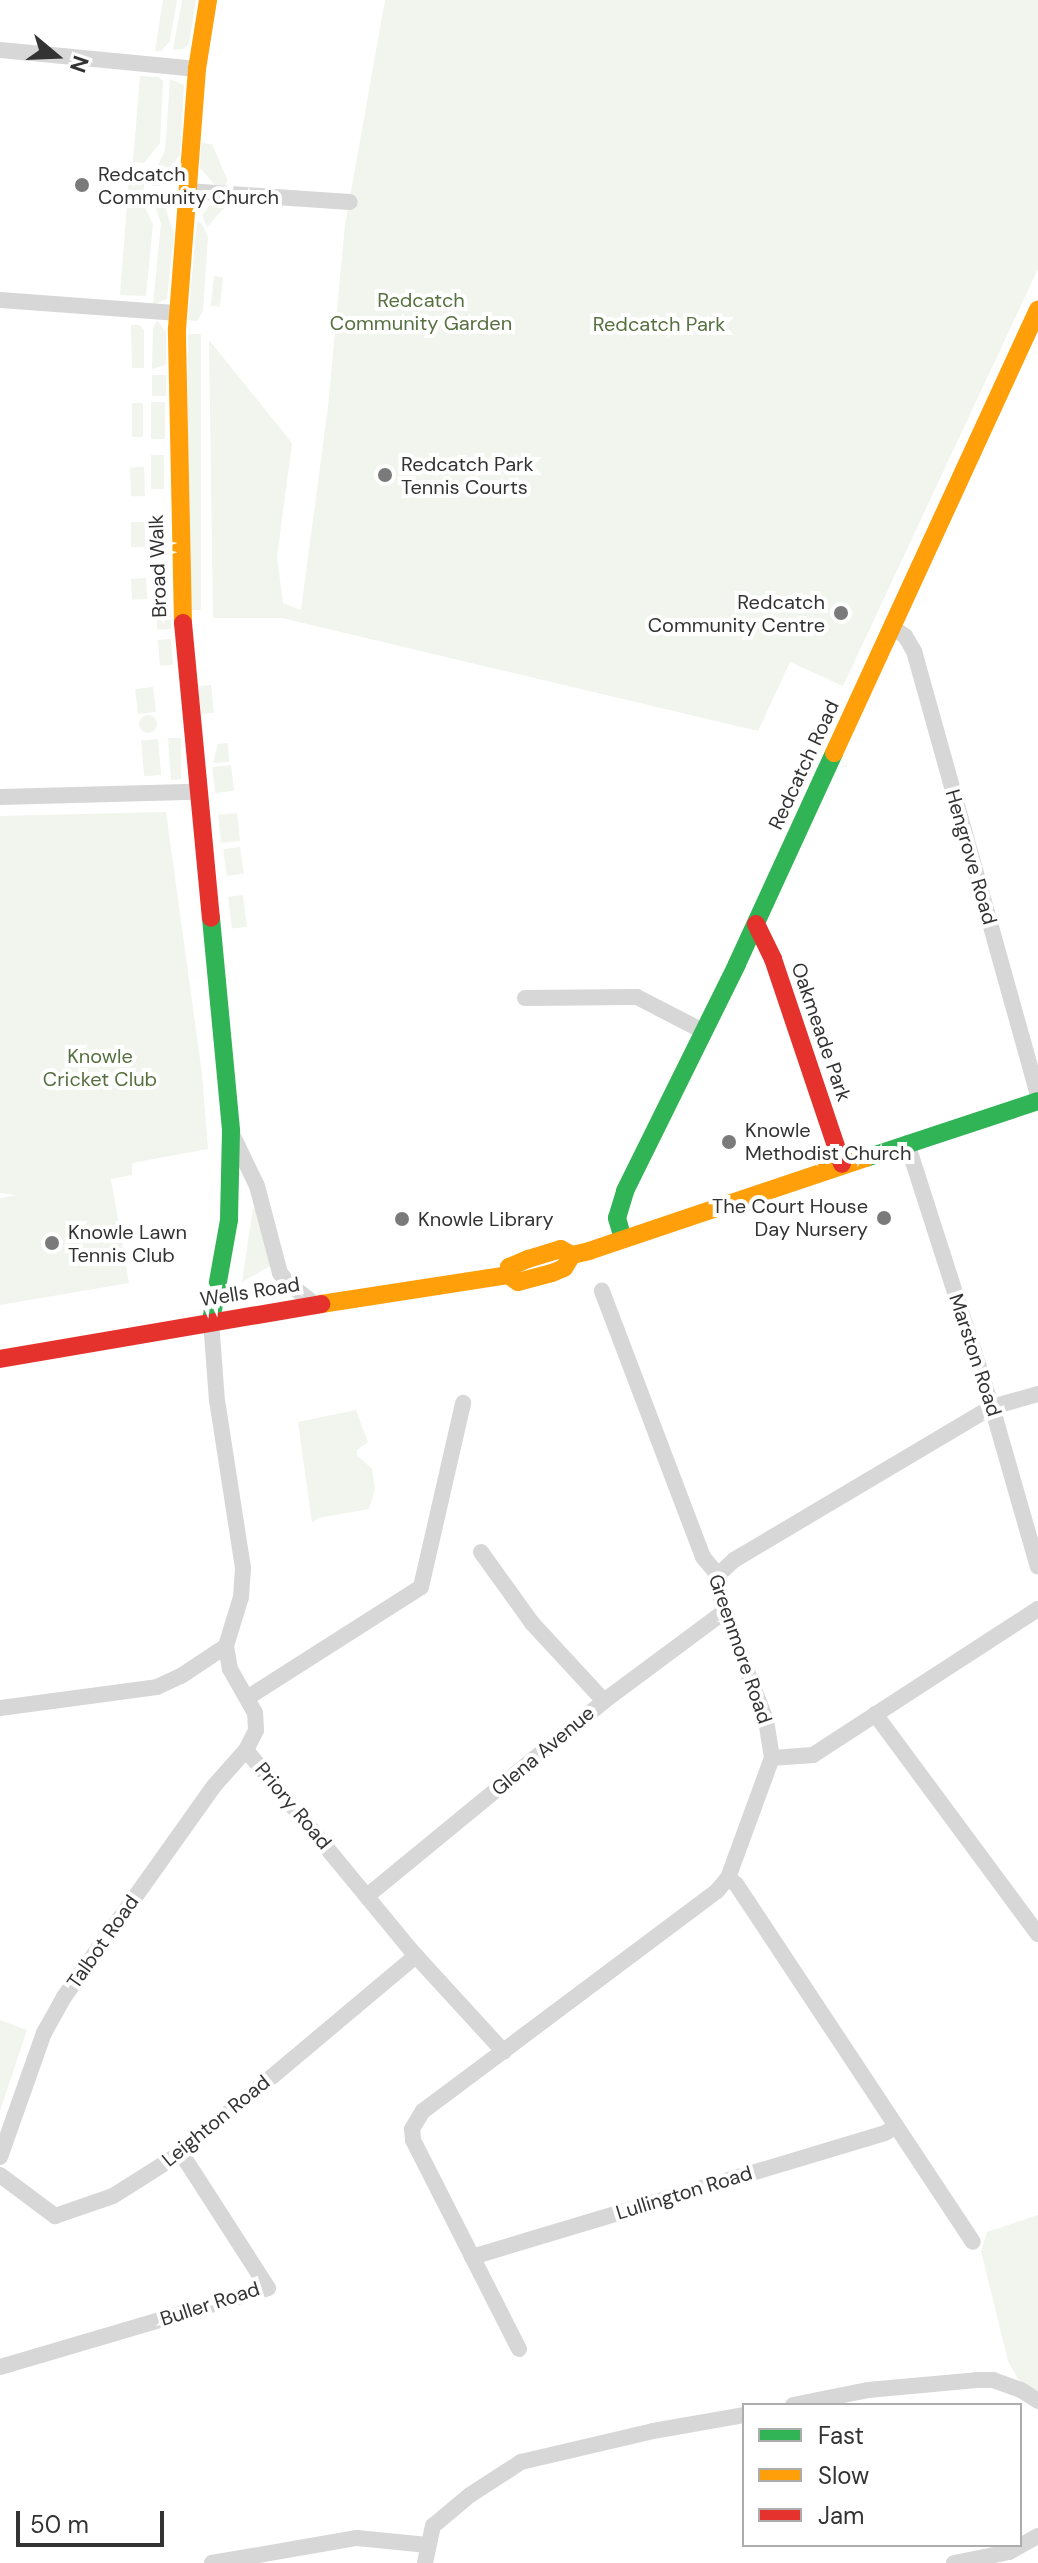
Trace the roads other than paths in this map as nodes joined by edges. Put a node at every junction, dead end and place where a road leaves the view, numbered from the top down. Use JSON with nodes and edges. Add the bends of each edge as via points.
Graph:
{"nodes":[{"id":1,"x":208,"y":0,"type":"edge"},
{"id":2,"x":0,"y":50,"type":"edge"},
{"id":3,"x":197,"y":69,"type":"junction"},
{"id":4,"x":187,"y":191,"type":"junction"},
{"id":5,"x":350,"y":202,"type":"dead end"},
{"id":6,"x":0,"y":300,"type":"edge"},
{"id":7,"x":1038,"y":310,"type":"edge"},
{"id":8,"x":179,"y":313,"type":"junction"},
{"id":9,"x":1031,"y":342,"type":"edge"},
{"id":10,"x":892,"y":627,"type":"junction"},
{"id":11,"x":196,"y":792,"type":"junction"},
{"id":12,"x":0,"y":797,"type":"edge"},
{"id":13,"x":756,"y":924,"type":"junction"},
{"id":14,"x":773,"y":959,"type":"junction"},
{"id":15,"x":737,"y":964,"type":"junction"},
{"id":16,"x":525,"y":998,"type":"dead end"},
{"id":17,"x":703,"y":1031,"type":"junction"},
{"id":18,"x":1038,"y":1098,"type":"edge"},
{"id":19,"x":231,"y":1131,"type":"junction"},
{"id":20,"x":907,"y":1143,"type":"junction"},
{"id":21,"x":842,"y":1164,"type":"junction"},
{"id":22,"x":623,"y":1239,"type":"junction"},
{"id":23,"x":602,"y":1291,"type":"dead end"},
{"id":24,"x":315,"y":1305,"type":"junction"},
{"id":25,"x":211,"y":1321,"type":"junction"},
{"id":26,"x":0,"y":1359,"type":"edge"},
{"id":27,"x":1038,"y":1394,"type":"edge"},
{"id":28,"x":463,"y":1403,"type":"dead end"},
{"id":29,"x":992,"y":1407,"type":"junction"},
{"id":30,"x":481,"y":1552,"type":"dead end"},
{"id":31,"x":1038,"y":1567,"type":"edge"},
{"id":32,"x":718,"y":1575,"type":"junction"},
{"id":33,"x":1038,"y":1609,"type":"edge"},
{"id":34,"x":724,"y":1612,"type":"junction"},
{"id":35,"x":226,"y":1646,"type":"junction"},
{"id":36,"x":247,"y":1698,"type":"junction"},
{"id":37,"x":604,"y":1701,"type":"junction"},
{"id":38,"x":0,"y":1708,"type":"edge"},
{"id":39,"x":875,"y":1714,"type":"junction"},
{"id":40,"x":246,"y":1750,"type":"junction"},
{"id":41,"x":772,"y":1758,"type":"junction"},
{"id":42,"x":728,"y":1878,"type":"junction"},
{"id":43,"x":367,"y":1896,"type":"junction"},
{"id":44,"x":1038,"y":1934,"type":"edge"},
{"id":45,"x":416,"y":1956,"type":"junction"},
{"id":46,"x":504,"y":2052,"type":"junction"},
{"id":47,"x":895,"y":2127,"type":"junction"},
{"id":48,"x":181,"y":2153,"type":"junction"},
{"id":49,"x":0,"y":2157,"type":"edge"},
{"id":50,"x":0,"y":2175,"type":"edge"},
{"id":51,"x":973,"y":2242,"type":"dead end"},
{"id":52,"x":472,"y":2257,"type":"junction"},
{"id":53,"x":519,"y":2349,"type":"dead end"},
{"id":54,"x":0,"y":2367,"type":"edge"},
{"id":55,"x":1038,"y":2401,"type":"edge"},
{"id":56,"x":803,"y":2403,"type":"edge"},
{"id":57,"x":742,"y":2415,"type":"edge"},
{"id":58,"x":428,"y":2545,"type":"junction"},
{"id":59,"x":1018,"y":2547,"type":"edge"},
{"id":60,"x":212,"y":2563,"type":"edge"},
{"id":61,"x":425,"y":2563,"type":"edge"},
{"id":62,"x":954,"y":2563,"type":"edge"}],
"edges":[{"from":1,"to":3,"type":"main road","name":"Broad Walk"},
{"from":2,"to":3,"type":"street"},
{"from":3,"to":4,"type":"main road","name":"Broad Walk"},
{"from":4,"to":5,"type":"street"},
{"from":4,"to":8,"type":"main road","name":"Broad Walk"},
{"from":6,"to":8,"type":"street"},
{"from":7,"to":9,"type":"main road","name":"Redcatch Road"},
{"from":8,"to":11,"type":"main road","name":"Broad Walk","via":[[178,522]]},
{"from":9,"to":10,"type":"main road","name":"Redcatch Road"},
{"from":10,"to":13,"type":"main road","name":"Redcatch Road"},
{"from":10,"to":18,"type":"street","name":"Hengrove Road","via":[[914,651]]},
{"from":11,"to":12,"type":"street"},
{"from":11,"to":19,"type":"main road","name":"Broad Walk"},
{"from":13,"to":14,"type":"main road","name":"Oakmeade Park"},
{"from":13,"to":15,"type":"main road","name":"Redcatch Road"},
{"from":14,"to":15,"type":"main road","name":"Oakmeade Park","via":[[757,952]]},
{"from":14,"to":21,"type":"main road","name":"Oakmeade Park"},
{"from":15,"to":17,"type":"main road","name":"Redcatch Road"},
{"from":16,"to":17,"type":"street","via":[[637,997]]},
{"from":17,"to":22,"type":"main road","name":"Redcatch Road","via":[[625,1191],[617,1218]]},
{"from":18,"to":20,"type":"main road","name":"Wells Road"},
{"from":19,"to":24,"type":"street","name":"Broad Walk","via":[[257,1186],[280,1273]]},
{"from":19,"to":25,"type":"main road","name":"Broad Walk","via":[[229,1220]]},
{"from":20,"to":21,"type":"main road","name":"Wells Road"},
{"from":20,"to":29,"type":"street","name":"Marston Road"},
{"from":21,"to":22,"type":"main road","name":"Wells Road"},
{"from":22,"to":24,"type":"main road","name":"Wells Road","via":[[572,1255],[561,1249],[528,1259],[509,1267],[508,1275]]},
{"from":23,"to":32,"type":"street","name":"Greenmore Road","via":[[703,1557]]},
{"from":24,"to":25,"type":"main road","name":"Wells Road"},
{"from":25,"to":26,"type":"main road","name":"Wells Road"},
{"from":25,"to":35,"type":"street","via":[[217,1401],[243,1568],[241,1597]]},
{"from":27,"to":29,"type":"street"},
{"from":28,"to":36,"type":"street","via":[[421,1587]]},
{"from":29,"to":31,"type":"street","name":"Marston Road"},
{"from":29,"to":32,"type":"street","via":[[734,1560]]},
{"from":30,"to":37,"type":"street","via":[[532,1623]]},
{"from":32,"to":34,"type":"street","name":"Greenmore Road"},
{"from":33,"to":39,"type":"street"},
{"from":34,"to":37,"type":"street","name":"Glena Avenue"},
{"from":34,"to":41,"type":"street","name":"Greenmore Road","via":[[766,1720]]},
{"from":35,"to":36,"type":"street","name":"Priory Road","via":[[230,1669]]},
{"from":35,"to":38,"type":"street","via":[[157,1687]]},
{"from":36,"to":40,"type":"street","name":"Priory Road","via":[[256,1730]]},
{"from":37,"to":43,"type":"street","name":"Glena Avenue"},
{"from":39,"to":41,"type":"street","via":[[813,1755]]},
{"from":39,"to":44,"type":"street"},
{"from":40,"to":43,"type":"street","name":"Priory Road"},
{"from":40,"to":49,"type":"street","name":"Talbot Road","via":[[214,1786],[64,1997],[44,2033]]},
{"from":41,"to":42,"type":"street","name":"Greenmore Road"},
{"from":42,"to":46,"type":"street","via":[[706,1901]]},
{"from":42,"to":47,"type":"street"},
{"from":43,"to":45,"type":"street","name":"Priory Road"},
{"from":45,"to":46,"type":"street","name":"Priory Road"},
{"from":45,"to":48,"type":"street","name":"Leighton Road"},
{"from":46,"to":52,"type":"street","via":[[423,2111],[412,2129]]},
{"from":47,"to":51,"type":"street"},
{"from":47,"to":52,"type":"street","name":"Lullington Road"},
{"from":48,"to":50,"type":"street","name":"Leighton Road","via":[[113,2196],[65,2216],[42,2209]]},
{"from":48,"to":54,"type":"street","name":"Buller Road","via":[[268,2288]]},
{"from":52,"to":53,"type":"street"},
{"from":55,"to":56,"type":"street","via":[[993,2380],[977,2380],[868,2390]]},
{"from":57,"to":58,"type":"street","via":[[521,2462],[451,2509],[433,2526]]},
{"from":58,"to":60,"type":"street","via":[[357,2538]]},
{"from":58,"to":61,"type":"street"},
{"from":59,"to":62,"type":"street"}]}
